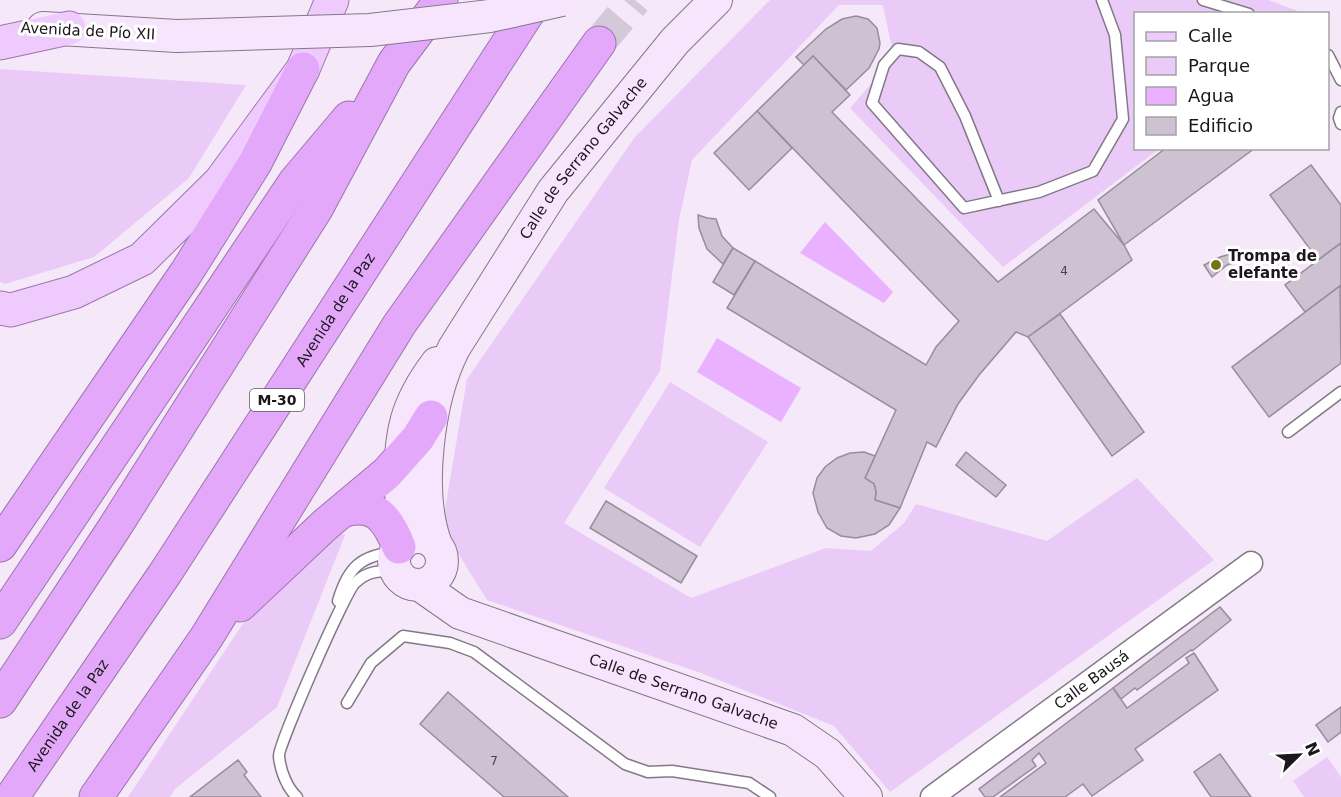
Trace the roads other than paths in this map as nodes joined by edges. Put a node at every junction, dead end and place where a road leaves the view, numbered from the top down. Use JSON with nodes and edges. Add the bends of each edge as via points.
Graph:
{"nodes":[{"id":1,"x":332,"y":0,"type":"edge"},
{"id":2,"x":441,"y":0,"type":"edge"},
{"id":3,"x":536,"y":0,"type":"edge"},
{"id":4,"x":562,"y":0,"type":"edge"},
{"id":5,"x":716,"y":0,"type":"edge"},
{"id":6,"x":1102,"y":0,"type":"edge"},
{"id":7,"x":1203,"y":0,"type":"edge"},
{"id":8,"x":1242,"y":12,"type":"edge"},
{"id":9,"x":0,"y":26,"type":"edge"},
{"id":10,"x":69,"y":28,"type":"junction"},
{"id":11,"x":0,"y":43,"type":"edge"},
{"id":12,"x":599,"y":43,"type":"tunnel mouth"},
{"id":13,"x":1329,"y":57,"type":"edge"},
{"id":14,"x":394,"y":63,"type":"junction"},
{"id":15,"x":303,"y":69,"type":"junction"},
{"id":16,"x":1341,"y":80,"type":"edge"},
{"id":17,"x":1341,"y":112,"type":"edge"},
{"id":18,"x":1341,"y":124,"type":"edge"},
{"id":19,"x":999,"y":201,"type":"junction"},
{"id":20,"x":0,"y":308,"type":"edge"},
{"id":21,"x":465,"y":327,"type":"junction"},
{"id":22,"x":1341,"y":392,"type":"edge"},
{"id":23,"x":431,"y":417,"type":"junction"},
{"id":24,"x":1288,"y":432,"type":"dead end"},
{"id":25,"x":401,"y":458,"type":"junction"},
{"id":26,"x":345,"y":510,"type":"junction"},
{"id":27,"x":0,"y":545,"type":"edge"},
{"id":28,"x":413,"y":559,"type":"junction"},
{"id":29,"x":1251,"y":563,"type":"dead end"},
{"id":30,"x":0,"y":622,"type":"edge"},
{"id":31,"x":329,"y":632,"type":"junction"},
{"id":32,"x":206,"y":638,"type":"junction"},
{"id":33,"x":0,"y":701,"type":"edge"},
{"id":34,"x":347,"y":703,"type":"dead end"},
{"id":35,"x":12,"y":797,"type":"edge"},
{"id":36,"x":96,"y":797,"type":"edge"},
{"id":37,"x":297,"y":797,"type":"edge"},
{"id":38,"x":770,"y":797,"type":"edge"},
{"id":39,"x":866,"y":797,"type":"edge"},
{"id":40,"x":932,"y":797,"type":"edge"}],
"edges":[{"from":1,"to":15,"type":"main road"},
{"from":2,"to":14,"type":"highway"},
{"from":3,"to":35,"type":"highway","name":"Avenida de la Paz","number":"M-30","via":[[166,573]]},
{"from":4,"to":10,"type":"street","name":"Avenida de Pío XII","bridge":true,"via":[[490,16],[370,30],[177,36]]},
{"from":5,"to":21,"type":"street","name":"Calle de Serrano Galvache","via":[[675,41],[553,191]]},
{"from":6,"to":19,"type":"lane","via":[[1115,35],[1124,119],[1093,171],[1039,192]]},
{"from":7,"to":8,"type":"lane"},
{"from":9,"to":10,"type":"street","name":"Avenida de Pío XII"},
{"from":10,"to":11,"type":"main road"},
{"from":12,"to":32,"type":"highway","via":[[399,325]]},
{"from":13,"to":16,"type":"lane"},
{"from":14,"to":30,"type":"highway","via":[[295,182]]},
{"from":14,"to":33,"type":"highway","via":[[316,208],[120,520]]},
{"from":15,"to":20,"type":"main road","via":[[220,182],[142,259],[74,292],[11,310]]},
{"from":15,"to":27,"type":"highway","via":[[255,163],[198,253]]},
{"from":17,"to":18,"type":"lane"},
{"from":19,"to":19,"type":"lane","via":[[963,208],[872,103],[884,65],[898,49],[919,52],[940,67],[965,116]]},
{"from":21,"to":23,"type":"street","name":"Calle de Serrano Galvache","via":[[446,364]]},
{"from":21,"to":25,"type":"street","name":"Calle de Serrano Galvache","via":[[413,399],[406,416]]},
{"from":22,"to":24,"type":"lane"},
{"from":23,"to":25,"type":"highway"},
{"from":23,"to":28,"type":"street","name":"Calle de Serrano Galvache","via":[[429,520]]},
{"from":25,"to":26,"type":"highway"},
{"from":25,"to":28,"type":"street","name":"Calle de Serrano Galvache"},
{"from":26,"to":28,"type":"highway","via":[[369,508],[389,526]]},
{"from":26,"to":32,"type":"highway"},
{"from":28,"to":31,"type":"lane","via":[[367,573],[353,584]]},
{"from":28,"to":31,"type":"lane","via":[[376,555],[361,561],[349,572]]},
{"from":28,"to":39,"type":"street","name":"Calle de Serrano Galvache","via":[[460,613],[793,729],[828,754]]},
{"from":29,"to":40,"type":"street","name":"Calle Bausá"},
{"from":31,"to":37,"type":"lane","via":[[278,754],[289,790]]},
{"from":32,"to":36,"type":"highway"},
{"from":34,"to":38,"type":"lane","via":[[371,663],[403,636],[450,643],[474,652],[625,764],[648,772],[672,771],[749,783]]}]}
